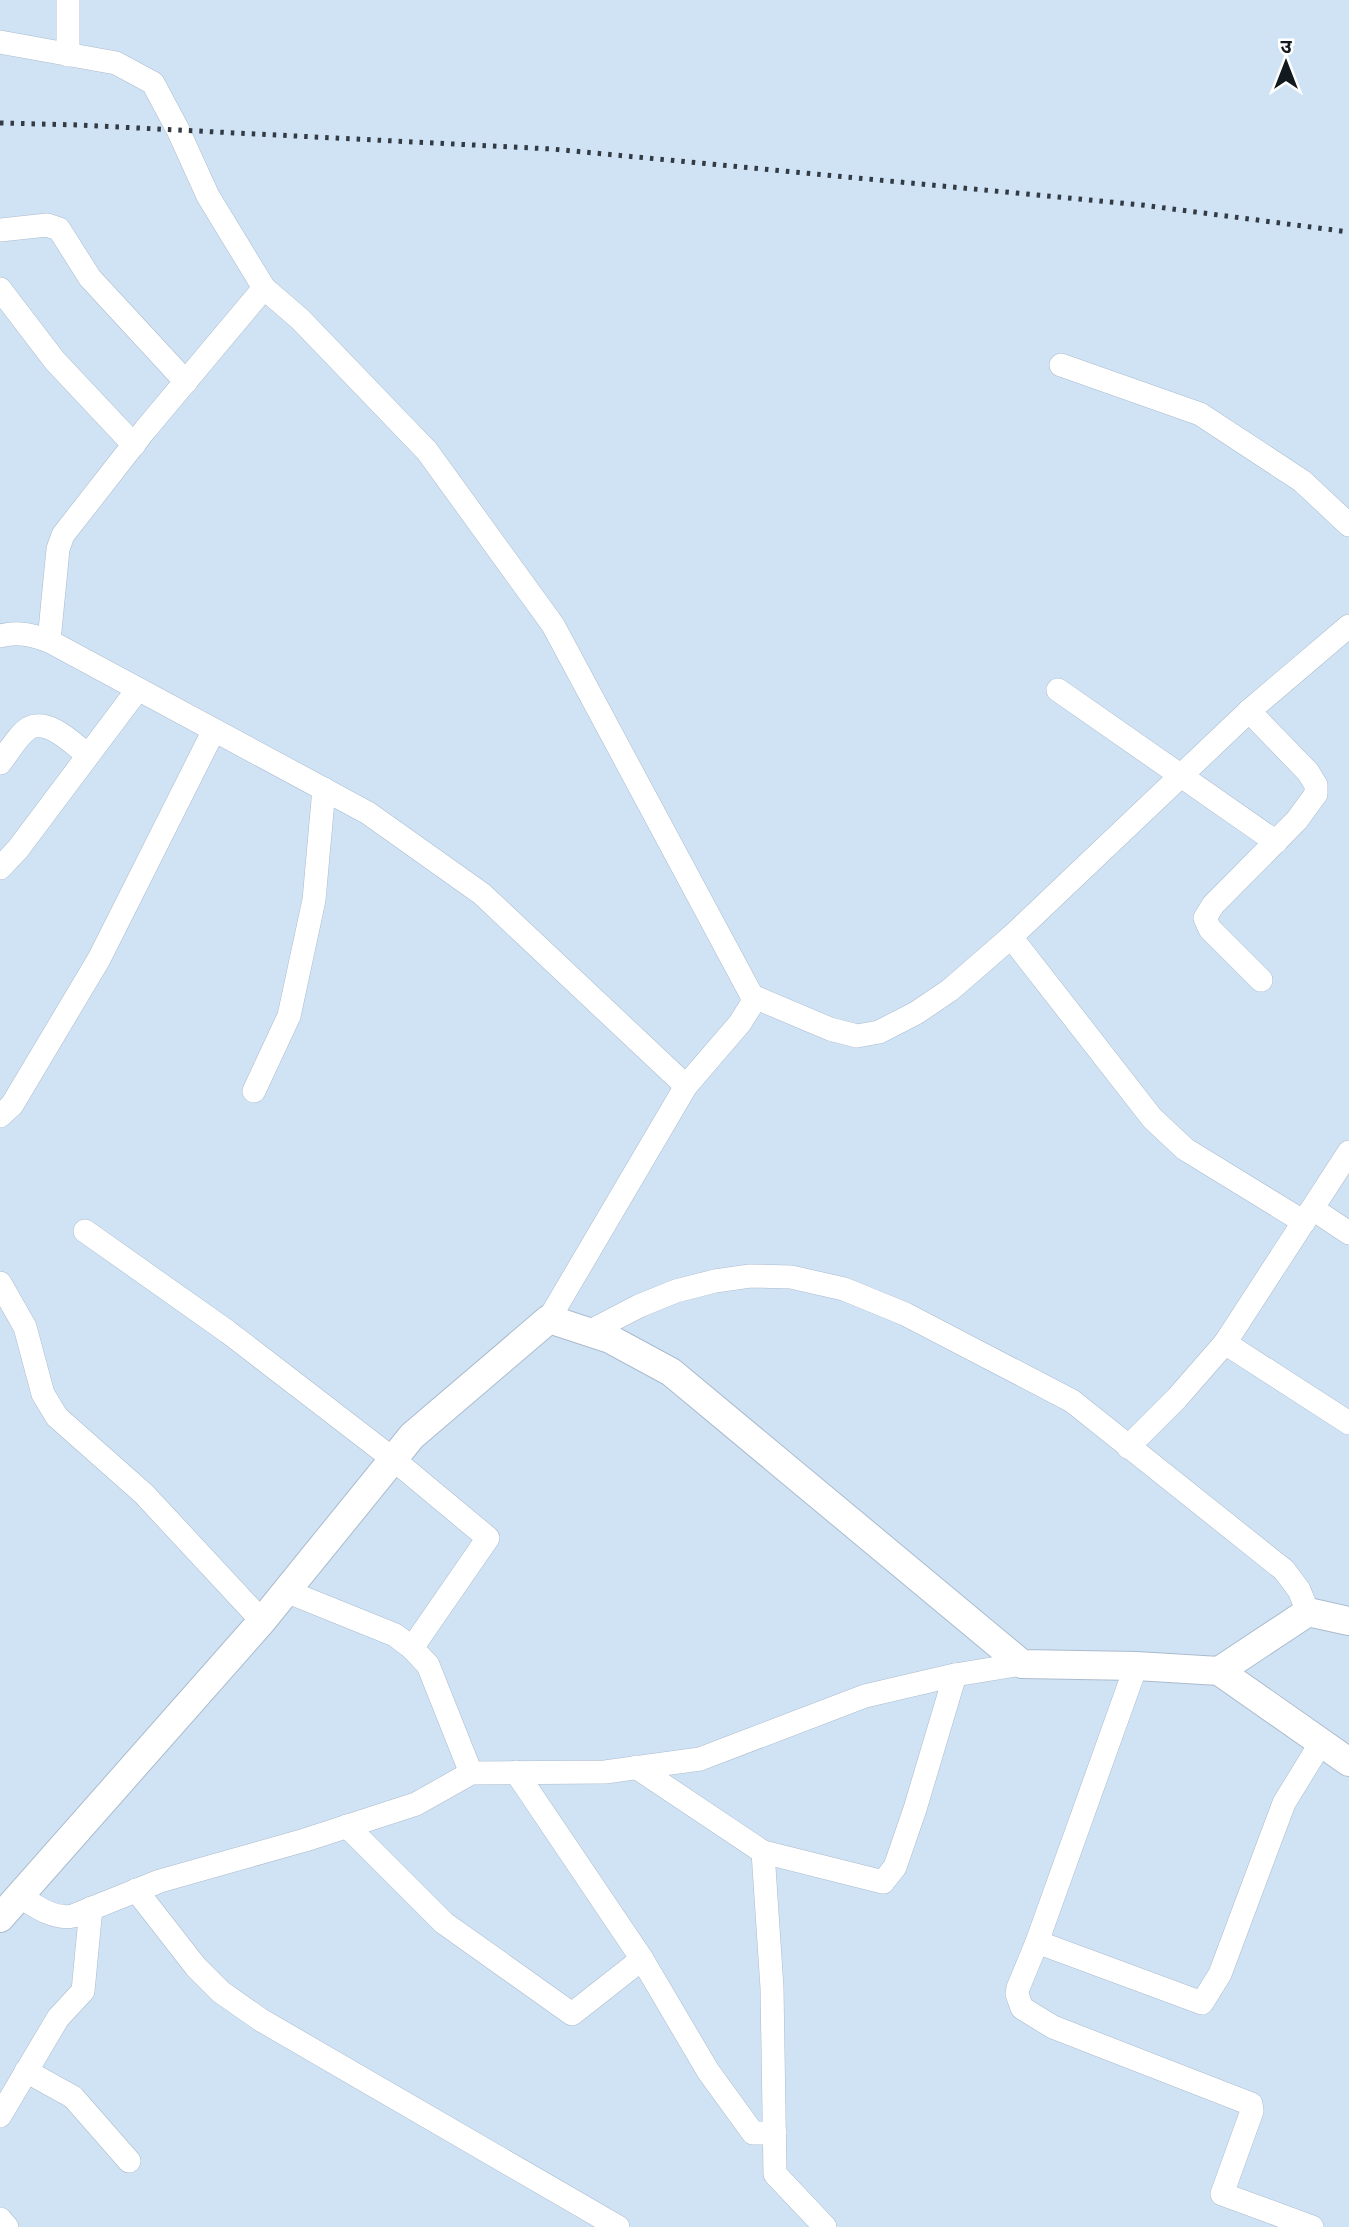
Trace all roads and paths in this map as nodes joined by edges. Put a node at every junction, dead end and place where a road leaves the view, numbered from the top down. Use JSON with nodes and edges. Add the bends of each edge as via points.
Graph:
{"nodes":[{"id":1,"x":68,"y":0,"type":"edge"},
{"id":2,"x":0,"y":42,"type":"edge"},
{"id":3,"x":68,"y":55,"type":"junction"},
{"id":4,"x":0,"y":230,"type":"edge"},
{"id":5,"x":264,"y":288,"type":"junction"},
{"id":6,"x":0,"y":289,"type":"edge"},
{"id":7,"x":1061,"y":365,"type":"dead end"},
{"id":8,"x":186,"y":382,"type":"junction"},
{"id":9,"x":134,"y":444,"type":"junction"},
{"id":10,"x":1349,"y":525,"type":"edge"},
{"id":11,"x":1349,"y":626,"type":"edge"},
{"id":12,"x":0,"y":636,"type":"edge"},
{"id":13,"x":49,"y":640,"type":"junction"},
{"id":14,"x":138,"y":689,"type":"junction"},
{"id":15,"x":1058,"y":690,"type":"dead end"},
{"id":16,"x":1249,"y":711,"type":"junction"},
{"id":17,"x":215,"y":730,"type":"junction"},
{"id":18,"x":88,"y":755,"type":"junction"},
{"id":19,"x":0,"y":763,"type":"edge"},
{"id":20,"x":1180,"y":775,"type":"junction"},
{"id":21,"x":324,"y":789,"type":"junction"},
{"id":22,"x":1276,"y":842,"type":"junction"},
{"id":23,"x":0,"y":868,"type":"edge"},
{"id":24,"x":1011,"y":937,"type":"junction"},
{"id":25,"x":1261,"y":980,"type":"dead end"},
{"id":26,"x":752,"y":996,"type":"junction"},
{"id":27,"x":686,"y":1086,"type":"junction"},
{"id":28,"x":254,"y":1091,"type":"dead end"},
{"id":29,"x":0,"y":1116,"type":"edge"},
{"id":30,"x":1349,"y":1152,"type":"edge"},
{"id":31,"x":1308,"y":1216,"type":"junction"},
{"id":32,"x":85,"y":1231,"type":"dead end"},
{"id":33,"x":1349,"y":1233,"type":"edge"},
{"id":34,"x":0,"y":1283,"type":"edge"},
{"id":35,"x":550,"y":1319,"type":"junction"},
{"id":36,"x":589,"y":1332,"type":"junction"},
{"id":37,"x":1224,"y":1343,"type":"junction"},
{"id":38,"x":1349,"y":1423,"type":"edge"},
{"id":39,"x":1128,"y":1447,"type":"junction"},
{"id":40,"x":393,"y":1459,"type":"junction"},
{"id":41,"x":286,"y":1591,"type":"junction"},
{"id":42,"x":1308,"y":1612,"type":"junction"},
{"id":43,"x":262,"y":1620,"type":"junction"},
{"id":44,"x":1349,"y":1621,"type":"edge"},
{"id":45,"x":412,"y":1648,"type":"junction"},
{"id":46,"x":1022,"y":1664,"type":"junction"},
{"id":47,"x":1136,"y":1666,"type":"junction"},
{"id":48,"x":1219,"y":1671,"type":"junction"},
{"id":49,"x":955,"y":1675,"type":"junction"},
{"id":50,"x":1322,"y":1741,"type":"junction"},
{"id":51,"x":1349,"y":1762,"type":"edge"},
{"id":52,"x":636,"y":1768,"type":"junction"},
{"id":53,"x":516,"y":1772,"type":"junction"},
{"id":54,"x":471,"y":1773,"type":"junction"},
{"id":55,"x":347,"y":1826,"type":"junction"},
{"id":56,"x":763,"y":1852,"type":"junction"},
{"id":57,"x":136,"y":1890,"type":"junction"},
{"id":58,"x":6,"y":1906,"type":"edge"},
{"id":59,"x":91,"y":1908,"type":"junction"},
{"id":60,"x":1037,"y":1942,"type":"junction"},
{"id":61,"x":642,"y":1959,"type":"junction"},
{"id":62,"x":26,"y":2071,"type":"junction"},
{"id":63,"x":0,"y":2116,"type":"edge"},
{"id":64,"x":775,"y":2133,"type":"junction"},
{"id":65,"x":129,"y":2161,"type":"dead end"},
{"id":66,"x":0,"y":2219,"type":"edge"},
{"id":67,"x":7,"y":2227,"type":"edge"},
{"id":68,"x":618,"y":2227,"type":"edge"},
{"id":69,"x":825,"y":2227,"type":"edge"},
{"id":70,"x":1312,"y":2227,"type":"edge"}],
"edges":[{"from":1,"to":3,"type":"street"},
{"from":2,"to":3,"type":"street"},
{"from":3,"to":5,"type":"street","via":[[116,64],[153,83],[208,196]]},
{"from":4,"to":8,"type":"street","via":[[47,225],[59,229],[90,278]]},
{"from":5,"to":8,"type":"street"},
{"from":5,"to":26,"type":"street","via":[[300,319],[426,451],[553,625]]},
{"from":6,"to":9,"type":"street","via":[[55,361]]},
{"from":7,"to":10,"type":"street","via":[[1200,414],[1302,481]]},
{"from":8,"to":9,"type":"street"},
{"from":9,"to":13,"type":"street","via":[[64,535],[58,549]]},
{"from":11,"to":16,"type":"street"},
{"from":12,"to":13,"type":"street","via":[[12,633]]},
{"from":13,"to":14,"type":"street"},
{"from":14,"to":17,"type":"street"},
{"from":14,"to":18,"type":"street"},
{"from":15,"to":20,"type":"street"},
{"from":16,"to":20,"type":"street"},
{"from":16,"to":22,"type":"street","via":[[1316,785],[1309,805]]},
{"from":17,"to":21,"type":"street"},
{"from":17,"to":29,"type":"street","via":[[99,960],[12,1105]]},
{"from":18,"to":19,"type":"street","via":[[40,725],[27,729]]},
{"from":18,"to":23,"type":"street"},
{"from":20,"to":22,"type":"street"},
{"from":20,"to":24,"type":"street"},
{"from":21,"to":27,"type":"street","via":[[368,813],[482,894]]},
{"from":21,"to":28,"type":"street","via":[[314,900],[289,1016]]},
{"from":22,"to":25,"type":"street","via":[[1205,918],[1210,929]]},
{"from":24,"to":26,"type":"street","via":[[950,990],[916,1013],[869,1035],[830,1030]]},
{"from":24,"to":31,"type":"street","via":[[1152,1118],[1185,1149]]},
{"from":26,"to":27,"type":"street","via":[[740,1023]]},
{"from":27,"to":35,"type":"street"},
{"from":30,"to":31,"type":"street"},
{"from":31,"to":33,"type":"street"},
{"from":31,"to":37,"type":"street"},
{"from":32,"to":40,"type":"street","via":[[228,1332]]},
{"from":34,"to":43,"type":"street","via":[[25,1326],[43,1394],[58,1417],[144,1494]]},
{"from":35,"to":36,"type":"street"},
{"from":35,"to":40,"type":"street","via":[[412,1436]]},
{"from":36,"to":39,"type":"street","via":[[664,1296],[715,1281],[750,1276],[791,1278],[844,1289],[905,1314],[1072,1401]]},
{"from":36,"to":46,"type":"street","via":[[671,1372]]},
{"from":37,"to":38,"type":"street"},
{"from":37,"to":39,"type":"street"},
{"from":39,"to":42,"type":"street","via":[[1284,1570]]},
{"from":40,"to":41,"type":"street"},
{"from":40,"to":45,"type":"street","via":[[488,1538]]},
{"from":41,"to":43,"type":"street"},
{"from":41,"to":45,"type":"street","via":[[395,1635]]},
{"from":42,"to":44,"type":"street"},
{"from":42,"to":48,"type":"street"},
{"from":43,"to":58,"type":"street"},
{"from":45,"to":54,"type":"street","via":[[428,1665]]},
{"from":46,"to":47,"type":"street"},
{"from":46,"to":49,"type":"street"},
{"from":47,"to":48,"type":"street"},
{"from":47,"to":60,"type":"street"},
{"from":48,"to":50,"type":"street"},
{"from":49,"to":52,"type":"street","via":[[865,1696],[700,1759]]},
{"from":49,"to":56,"type":"street","via":[[895,1867],[883,1882]]},
{"from":50,"to":51,"type":"street"},
{"from":50,"to":60,"type":"street","via":[[1284,1803],[1220,1974],[1202,2003]]},
{"from":52,"to":53,"type":"street"},
{"from":52,"to":56,"type":"street"},
{"from":53,"to":54,"type":"street"},
{"from":53,"to":61,"type":"street"},
{"from":54,"to":55,"type":"street","via":[[416,1804]]},
{"from":55,"to":57,"type":"street"},
{"from":55,"to":61,"type":"street","via":[[444,1923],[572,2014]]},
{"from":56,"to":64,"type":"street"},
{"from":57,"to":59,"type":"street"},
{"from":57,"to":68,"type":"street","via":[[196,1967],[221,1992],[261,2020]]},
{"from":58,"to":59,"type":"street","via":[[66,1917]]},
{"from":59,"to":62,"type":"street","via":[[83,1991],[58,2018]]},
{"from":60,"to":70,"type":"street","via":[[1018,1988],[1021,2008],[1053,2027],[1251,2104],[1222,2194]]},
{"from":61,"to":64,"type":"street","via":[[708,2071],[753,2133]]},
{"from":62,"to":63,"type":"street"},
{"from":62,"to":65,"type":"street","via":[[72,2096]]},
{"from":64,"to":69,"type":"street","via":[[775,2174]]},
{"from":66,"to":67,"type":"street"}]}
